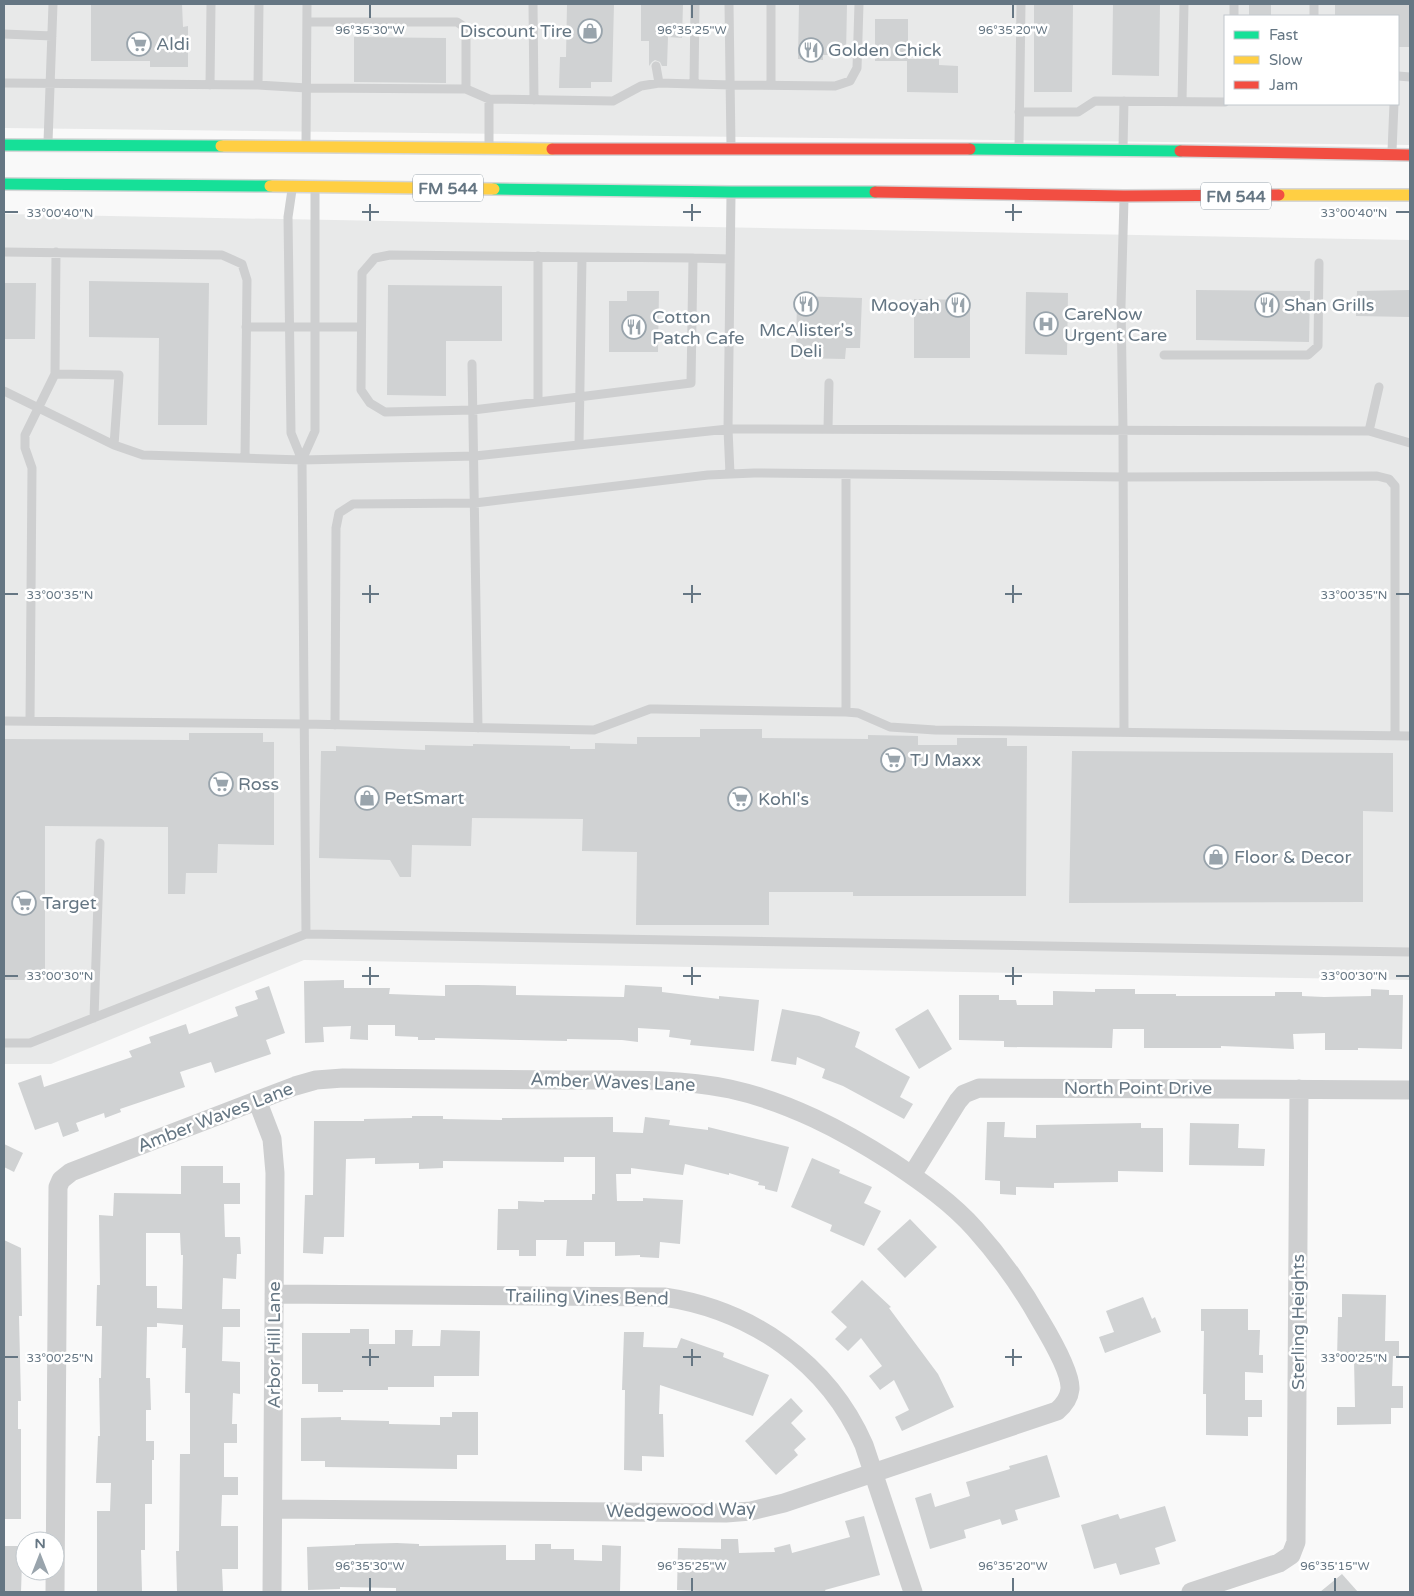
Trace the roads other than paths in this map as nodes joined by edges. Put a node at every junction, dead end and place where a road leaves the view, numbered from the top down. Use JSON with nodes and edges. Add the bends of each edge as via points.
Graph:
{"nodes":[{"id":1,"x":54,"y":4,"type":"edge"},
{"id":2,"x":211,"y":4,"type":"edge"},
{"id":3,"x":259,"y":4,"type":"edge"},
{"id":4,"x":307,"y":4,"type":"edge"},
{"id":5,"x":533,"y":4,"type":"edge"},
{"id":6,"x":695,"y":4,"type":"edge"},
{"id":7,"x":730,"y":4,"type":"edge"},
{"id":8,"x":772,"y":4,"type":"edge"},
{"id":9,"x":859,"y":4,"type":"edge"},
{"id":10,"x":1021,"y":4,"type":"edge"},
{"id":11,"x":1184,"y":4,"type":"edge"},
{"id":12,"x":307,"y":22,"type":"junction"},
{"id":13,"x":4,"y":34,"type":"edge"},
{"id":14,"x":52,"y":36,"type":"junction"},
{"id":15,"x":656,"y":66,"type":"dead end"},
{"id":16,"x":659,"y":83,"type":"junction"},
{"id":17,"x":694,"y":83,"type":"junction"},
{"id":18,"x":4,"y":84,"type":"edge"},
{"id":19,"x":51,"y":84,"type":"junction"},
{"id":20,"x":771,"y":84,"type":"junction"},
{"id":21,"x":210,"y":85,"type":"junction"},
{"id":22,"x":258,"y":85,"type":"junction"},
{"id":23,"x":731,"y":85,"type":"junction"},
{"id":24,"x":307,"y":88,"type":"junction"},
{"id":25,"x":466,"y":89,"type":"junction"},
{"id":26,"x":489,"y":99,"type":"junction"},
{"id":27,"x":534,"y":100,"type":"junction"},
{"id":28,"x":1124,"y":101,"type":"junction"},
{"id":29,"x":1182,"y":101,"type":"junction"},
{"id":30,"x":1224,"y":102,"type":"edge"},
{"id":31,"x":1394,"y":105,"type":"edge"},
{"id":32,"x":1019,"y":112,"type":"junction"},
{"id":33,"x":4,"y":145,"type":"edge"},
{"id":34,"x":48,"y":145,"type":"junction"},
{"id":35,"x":489,"y":148,"type":"junction"},
{"id":36,"x":1019,"y":149,"type":"junction"},
{"id":37,"x":306,"y":153,"type":"junction"},
{"id":38,"x":731,"y":154,"type":"junction"},
{"id":39,"x":1392,"y":155,"type":"junction"},
{"id":40,"x":1410,"y":155,"type":"edge"},
{"id":41,"x":1123,"y":156,"type":"junction"},
{"id":42,"x":314,"y":181,"type":"junction"},
{"id":43,"x":294,"y":182,"type":"junction"},
{"id":44,"x":4,"y":184,"type":"edge"},
{"id":45,"x":731,"y":188,"type":"junction"},
{"id":46,"x":1124,"y":191,"type":"junction"},
{"id":47,"x":1410,"y":196,"type":"edge"},
{"id":48,"x":4,"y":252,"type":"edge"},
{"id":49,"x":56,"y":252,"type":"junction"},
{"id":50,"x":538,"y":256,"type":"junction"},
{"id":51,"x":582,"y":257,"type":"junction"},
{"id":52,"x":693,"y":258,"type":"junction"},
{"id":53,"x":730,"y":259,"type":"junction"},
{"id":54,"x":1319,"y":263,"type":"dead end"},
{"id":55,"x":246,"y":327,"type":"junction"},
{"id":56,"x":290,"y":327,"type":"junction"},
{"id":57,"x":314,"y":327,"type":"junction"},
{"id":58,"x":360,"y":327,"type":"junction"},
{"id":59,"x":1164,"y":355,"type":"dead end"},
{"id":60,"x":472,"y":364,"type":"dead end"},
{"id":61,"x":54,"y":374,"type":"junction"},
{"id":62,"x":829,"y":383,"type":"dead end"},
{"id":63,"x":1379,"y":387,"type":"dead end"},
{"id":64,"x":4,"y":391,"type":"edge"},
{"id":65,"x":580,"y":396,"type":"junction"},
{"id":66,"x":538,"y":401,"type":"junction"},
{"id":67,"x":37,"y":407,"type":"junction"},
{"id":68,"x":473,"y":410,"type":"junction"},
{"id":69,"x":728,"y":428,"type":"junction"},
{"id":70,"x":828,"y":428,"type":"junction"},
{"id":71,"x":1123,"y":430,"type":"junction"},
{"id":72,"x":1369,"y":431,"type":"junction"},
{"id":73,"x":1410,"y":443,"type":"edge"},
{"id":74,"x":114,"y":445,"type":"junction"},
{"id":75,"x":579,"y":445,"type":"junction"},
{"id":76,"x":475,"y":456,"type":"junction"},
{"id":77,"x":245,"y":458,"type":"junction"},
{"id":78,"x":302,"y":460,"type":"junction"},
{"id":79,"x":730,"y":474,"type":"junction"},
{"id":80,"x":846,"y":475,"type":"junction"},
{"id":81,"x":1124,"y":477,"type":"junction"},
{"id":82,"x":475,"y":503,"type":"junction"},
{"id":83,"x":846,"y":712,"type":"junction"},
{"id":84,"x":4,"y":721,"type":"edge"},
{"id":85,"x":30,"y":721,"type":"junction"},
{"id":86,"x":304,"y":724,"type":"junction"},
{"id":87,"x":335,"y":725,"type":"junction"},
{"id":88,"x":478,"y":728,"type":"junction"},
{"id":89,"x":1124,"y":732,"type":"junction"},
{"id":90,"x":1395,"y":736,"type":"junction"},
{"id":91,"x":1410,"y":736,"type":"edge"},
{"id":92,"x":100,"y":843,"type":"dead end"},
{"id":93,"x":306,"y":934,"type":"junction"},
{"id":94,"x":1410,"y":952,"type":"edge"},
{"id":95,"x":94,"y":1018,"type":"junction"},
{"id":96,"x":4,"y":1043,"type":"edge"},
{"id":97,"x":1299,"y":1089,"type":"junction"},
{"id":98,"x":1410,"y":1090,"type":"edge"},
{"id":99,"x":257,"y":1100,"type":"junction"},
{"id":100,"x":912,"y":1175,"type":"junction"},
{"id":101,"x":274,"y":1294,"type":"junction"},
{"id":102,"x":1068,"y":1399,"type":"joint"},
{"id":103,"x":873,"y":1473,"type":"junction"},
{"id":104,"x":273,"y":1509,"type":"junction"},
{"id":105,"x":55,"y":1592,"type":"edge"},
{"id":106,"x":272,"y":1592,"type":"edge"},
{"id":107,"x":913,"y":1592,"type":"edge"},
{"id":108,"x":1191,"y":1592,"type":"edge"}],
"edges":[{"from":1,"to":14,"type":"lane"},
{"from":2,"to":21,"type":"lane"},
{"from":3,"to":22,"type":"lane"},
{"from":4,"to":12,"type":"lane"},
{"from":5,"to":27,"type":"lane"},
{"from":6,"to":17,"type":"lane"},
{"from":7,"to":23,"type":"lane"},
{"from":8,"to":20,"type":"lane"},
{"from":9,"to":20,"type":"lane","via":[[857,68],[850,81],[834,86]]},
{"from":10,"to":32,"type":"lane"},
{"from":11,"to":29,"type":"lane"},
{"from":12,"to":24,"type":"lane"},
{"from":12,"to":25,"type":"lane","via":[[457,22],[466,28]]},
{"from":13,"to":14,"type":"lane"},
{"from":14,"to":19,"type":"lane"},
{"from":15,"to":16,"type":"lane"},
{"from":16,"to":17,"type":"lane"},
{"from":16,"to":27,"type":"lane","via":[[641,86],[613,101]]},
{"from":17,"to":23,"type":"lane"},
{"from":18,"to":19,"type":"lane"},
{"from":19,"to":21,"type":"lane"},
{"from":19,"to":34,"type":"lane"},
{"from":20,"to":23,"type":"lane"},
{"from":21,"to":22,"type":"lane"},
{"from":22,"to":24,"type":"lane"},
{"from":23,"to":38,"type":"lane"},
{"from":24,"to":25,"type":"lane"},
{"from":24,"to":37,"type":"lane"},
{"from":25,"to":26,"type":"lane"},
{"from":26,"to":27,"type":"lane"},
{"from":26,"to":35,"type":"lane"},
{"from":28,"to":29,"type":"lane"},
{"from":28,"to":32,"type":"lane","via":[[1095,101],[1078,112]]},
{"from":28,"to":41,"type":"lane"},
{"from":29,"to":30,"type":"lane"},
{"from":31,"to":39,"type":"lane"},
{"from":32,"to":36,"type":"lane"},
{"from":33,"to":34,"type":"main road"},
{"from":34,"to":37,"type":"main road"},
{"from":35,"to":37,"type":"main road"},
{"from":35,"to":38,"type":"main road"},
{"from":36,"to":38,"type":"main road"},
{"from":36,"to":41,"type":"main road"},
{"from":39,"to":40,"type":"main road"},
{"from":39,"to":41,"type":"main road"},
{"from":42,"to":43,"type":"main road","name":"FM 544","number":"FM 544"},
{"from":42,"to":45,"type":"main road","name":"FM 544","number":"FM 544"},
{"from":42,"to":57,"type":"lane"},
{"from":43,"to":44,"type":"main road","name":"FM 544","number":"FM 544"},
{"from":43,"to":56,"type":"lane","via":[[288,217]]},
{"from":45,"to":46,"type":"main road","name":"FM 544","number":"FM 544"},
{"from":45,"to":53,"type":"lane"},
{"from":46,"to":47,"type":"main road","name":"FM 544","number":"FM 544"},
{"from":46,"to":71,"type":"lane","via":[[1121,306]]},
{"from":48,"to":49,"type":"lane"},
{"from":49,"to":55,"type":"lane","via":[[222,255],[242,264],[247,280]]},
{"from":49,"to":61,"type":"lane"},
{"from":50,"to":51,"type":"lane"},
{"from":50,"to":58,"type":"lane","via":[[390,255],[375,258],[362,273]]},
{"from":50,"to":66,"type":"lane"},
{"from":51,"to":52,"type":"lane"},
{"from":51,"to":65,"type":"lane"},
{"from":52,"to":53,"type":"lane"},
{"from":52,"to":65,"type":"lane","via":[[691,383]]},
{"from":53,"to":69,"type":"lane"},
{"from":54,"to":59,"type":"lane","via":[[1318,346],[1308,355]]},
{"from":55,"to":56,"type":"lane"},
{"from":55,"to":77,"type":"lane"},
{"from":56,"to":57,"type":"lane"},
{"from":56,"to":78,"type":"lane","via":[[291,433]]},
{"from":57,"to":58,"type":"lane"},
{"from":57,"to":78,"type":"lane","via":[[314,431]]},
{"from":58,"to":68,"type":"lane","via":[[361,390],[370,403],[385,412]]},
{"from":60,"to":68,"type":"lane"},
{"from":61,"to":67,"type":"lane"},
{"from":61,"to":74,"type":"lane","via":[[119,375]]},
{"from":62,"to":70,"type":"lane"},
{"from":63,"to":72,"type":"lane"},
{"from":64,"to":67,"type":"lane"},
{"from":65,"to":66,"type":"lane"},
{"from":65,"to":75,"type":"lane"},
{"from":66,"to":68,"type":"lane"},
{"from":67,"to":74,"type":"lane"},
{"from":67,"to":85,"type":"lane","via":[[25,435],[25,448],[32,468]]},
{"from":68,"to":76,"type":"lane"},
{"from":69,"to":70,"type":"lane"},
{"from":69,"to":75,"type":"lane"},
{"from":69,"to":79,"type":"lane"},
{"from":70,"to":71,"type":"lane"},
{"from":71,"to":72,"type":"lane"},
{"from":71,"to":81,"type":"lane"},
{"from":72,"to":73,"type":"lane"},
{"from":74,"to":77,"type":"lane","via":[[143,455]]},
{"from":75,"to":76,"type":"lane"},
{"from":76,"to":78,"type":"lane"},
{"from":76,"to":82,"type":"lane"},
{"from":77,"to":78,"type":"lane"},
{"from":78,"to":86,"type":"lane"},
{"from":79,"to":80,"type":"lane"},
{"from":79,"to":82,"type":"lane"},
{"from":80,"to":81,"type":"lane"},
{"from":80,"to":83,"type":"lane"},
{"from":81,"to":89,"type":"lane"},
{"from":81,"to":90,"type":"lane","via":[[1377,476],[1389,479],[1395,486]]},
{"from":82,"to":87,"type":"lane","via":[[353,504],[339,513],[336,528]]},
{"from":82,"to":88,"type":"lane"},
{"from":83,"to":88,"type":"lane","via":[[650,708],[594,730]]},
{"from":83,"to":89,"type":"lane","via":[[858,713],[890,727]]},
{"from":84,"to":85,"type":"lane"},
{"from":85,"to":86,"type":"lane"},
{"from":86,"to":87,"type":"lane"},
{"from":86,"to":93,"type":"lane"},
{"from":87,"to":88,"type":"lane"},
{"from":89,"to":90,"type":"lane"},
{"from":90,"to":91,"type":"lane"},
{"from":92,"to":95,"type":"lane"},
{"from":93,"to":94,"type":"lane"},
{"from":93,"to":95,"type":"lane"},
{"from":95,"to":96,"type":"lane","via":[[30,1043]]},
{"from":97,"to":98,"type":"street","name":"North Point Drive"},
{"from":97,"to":100,"type":"street","name":"North Point Drive","via":[[979,1088],[964,1094],[958,1101]]},
{"from":97,"to":108,"type":"street","name":"Sterling Heights","via":[[1296,1542],[1291,1555],[1280,1563]]},
{"from":99,"to":100,"type":"street","name":"Amber Waves Lane","via":[[306,1082],[342,1078],[659,1080],[691,1083],[729,1089],[797,1110],[865,1144]]},
{"from":99,"to":101,"type":"street","name":"Arbor Hill Lane","via":[[274,1153]]},
{"from":99,"to":105,"type":"street","name":"Amber Waves Lane","via":[[71,1172],[58,1187]]},
{"from":100,"to":102,"type":"street","name":"Amber Waves Lane","via":[[974,1228],[1027,1296],[1051,1338],[1069,1380]]},
{"from":101,"to":103,"type":"street","name":"Trailing Vines Bend","via":[[646,1296],[709,1306],[767,1334],[793,1352],[829,1387],[855,1425]]},
{"from":101,"to":104,"type":"street","name":"Arbor Hill Lane"},
{"from":102,"to":103,"type":"street","name":"Wedgewood Way","via":[[1057,1411]]},
{"from":103,"to":104,"type":"street","name":"Wedgewood Way","via":[[784,1503],[738,1512]]},
{"from":103,"to":107,"type":"street","name":"Trailing Vines Bend"},
{"from":104,"to":106,"type":"street","name":"Arbor Hill Lane"}]}
